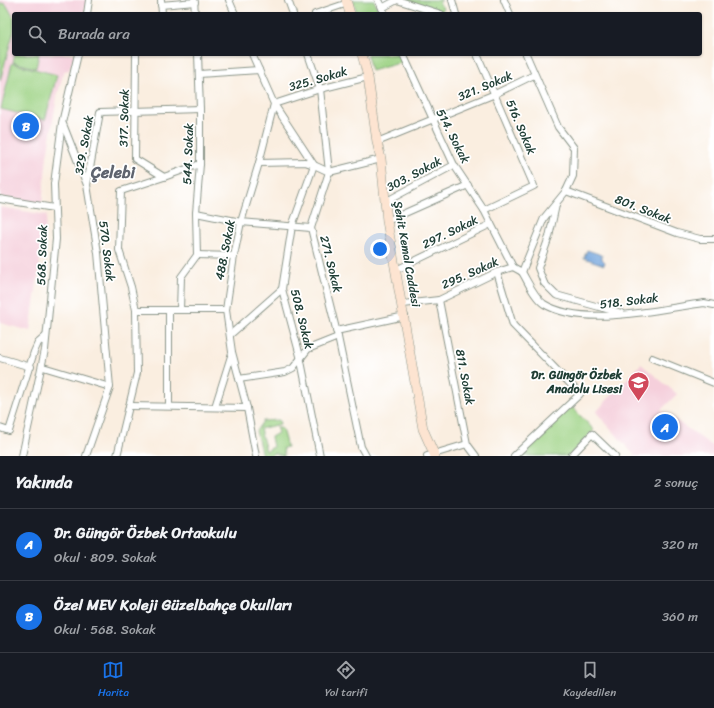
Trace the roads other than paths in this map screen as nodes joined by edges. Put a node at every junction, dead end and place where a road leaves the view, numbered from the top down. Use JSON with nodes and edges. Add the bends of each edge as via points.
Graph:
{"nodes":[{"id":1,"x":90,"y":0,"type":"edge"},
{"id":2,"x":229,"y":0,"type":"edge"},
{"id":3,"x":288,"y":0,"type":"edge"},
{"id":4,"x":378,"y":0,"type":"edge"},
{"id":5,"x":452,"y":0,"type":"edge"},
{"id":6,"x":504,"y":0,"type":"edge"},
{"id":7,"x":195,"y":1,"type":"edge"},
{"id":8,"x":161,"y":2,"type":"edge"},
{"id":9,"x":346,"y":5,"type":"edge"},
{"id":10,"x":383,"y":11,"type":"edge"},
{"id":11,"x":87,"y":12,"type":"edge"},
{"id":12,"x":162,"y":12,"type":"edge"},
{"id":13,"x":196,"y":12,"type":"edge"},
{"id":14,"x":234,"y":12,"type":"edge"},
{"id":15,"x":292,"y":12,"type":"edge"},
{"id":16,"x":323,"y":12,"type":"edge"},
{"id":17,"x":436,"y":12,"type":"edge"},
{"id":18,"x":455,"y":12,"type":"edge"},
{"id":19,"x":509,"y":12,"type":"edge"},
{"id":20,"x":78,"y":56,"type":"edge"},
{"id":21,"x":136,"y":56,"type":"edge"},
{"id":22,"x":198,"y":56,"type":"edge"},
{"id":23,"x":253,"y":56,"type":"edge"},
{"id":24,"x":309,"y":56,"type":"edge"},
{"id":25,"x":363,"y":56,"type":"edge"},
{"id":26,"x":403,"y":56,"type":"edge"},
{"id":27,"x":478,"y":56,"type":"edge"},
{"id":28,"x":527,"y":56,"type":"edge"},
{"id":29,"x":259,"y":70,"type":"junction"},
{"id":30,"x":199,"y":74,"type":"junction"},
{"id":31,"x":534,"y":75,"type":"junction"},
{"id":32,"x":368,"y":77,"type":"junction"},
{"id":33,"x":320,"y":89,"type":"junction"},
{"id":34,"x":495,"y":94,"type":"junction"},
{"id":35,"x":274,"y":104,"type":"junction"},
{"id":36,"x":200,"y":109,"type":"junction"},
{"id":37,"x":135,"y":112,"type":"junction"},
{"id":38,"x":432,"y":120,"type":"junction"},
{"id":39,"x":62,"y":123,"type":"junction"},
{"id":40,"x":376,"y":142,"type":"junction"},
{"id":41,"x":381,"y":159,"type":"junction"},
{"id":42,"x":200,"y":164,"type":"junction"},
{"id":43,"x":259,"y":164,"type":"junction"},
{"id":44,"x":314,"y":165,"type":"junction"},
{"id":45,"x":454,"y":166,"type":"junction"},
{"id":46,"x":329,"y":172,"type":"junction"},
{"id":47,"x":164,"y":177,"type":"junction"},
{"id":48,"x":468,"y":185,"type":"junction"},
{"id":49,"x":87,"y":186,"type":"junction"},
{"id":50,"x":566,"y":191,"type":"junction"},
{"id":51,"x":0,"y":199,"type":"edge"},
{"id":52,"x":385,"y":202,"type":"junction"},
{"id":53,"x":557,"y":204,"type":"junction"},
{"id":54,"x":54,"y":208,"type":"junction"},
{"id":55,"x":484,"y":210,"type":"junction"},
{"id":56,"x":196,"y":213,"type":"junction"},
{"id":57,"x":388,"y":221,"type":"junction"},
{"id":58,"x":241,"y":222,"type":"junction"},
{"id":59,"x":491,"y":224,"type":"junction"},
{"id":60,"x":292,"y":226,"type":"junction"},
{"id":61,"x":311,"y":228,"type":"junction"},
{"id":62,"x":714,"y":239,"type":"edge"},
{"id":63,"x":197,"y":255,"type":"junction"},
{"id":64,"x":234,"y":256,"type":"junction"},
{"id":65,"x":513,"y":267,"type":"junction"},
{"id":66,"x":396,"y":270,"type":"junction"},
{"id":67,"x":497,"y":272,"type":"junction"},
{"id":68,"x":522,"y":272,"type":"junction"},
{"id":69,"x":282,"y":289,"type":"junction"},
{"id":70,"x":439,"y":300,"type":"junction"},
{"id":71,"x":403,"y":304,"type":"junction"},
{"id":72,"x":714,"y":305,"type":"edge"},
{"id":73,"x":136,"y":310,"type":"junction"},
{"id":74,"x":169,"y":310,"type":"junction"},
{"id":75,"x":180,"y":310,"type":"junction"},
{"id":76,"x":226,"y":310,"type":"junction"},
{"id":77,"x":623,"y":314,"type":"junction"},
{"id":78,"x":405,"y":316,"type":"junction"},
{"id":79,"x":231,"y":334,"type":"junction"},
{"id":80,"x":337,"y":334,"type":"junction"},
{"id":81,"x":46,"y":336,"type":"junction"},
{"id":82,"x":232,"y":352,"type":"junction"},
{"id":83,"x":300,"y":356,"type":"junction"},
{"id":84,"x":0,"y":358,"type":"edge"},
{"id":85,"x":652,"y":358,"type":"dead end"},
{"id":86,"x":30,"y":367,"type":"junction"},
{"id":87,"x":43,"y":367,"type":"junction"},
{"id":88,"x":239,"y":379,"type":"junction"},
{"id":89,"x":714,"y":383,"type":"edge"},
{"id":90,"x":110,"y":387,"type":"junction"},
{"id":91,"x":129,"y":406,"type":"junction"},
{"id":92,"x":169,"y":406,"type":"junction"},
{"id":93,"x":215,"y":407,"type":"junction"},
{"id":94,"x":247,"y":408,"type":"junction"},
{"id":95,"x":0,"y":428,"type":"edge"},
{"id":96,"x":467,"y":444,"type":"junction"},
{"id":97,"x":432,"y":455,"type":"edge"},
{"id":98,"x":22,"y":456,"type":"edge"},
{"id":99,"x":86,"y":456,"type":"edge"},
{"id":100,"x":117,"y":456,"type":"edge"},
{"id":101,"x":256,"y":456,"type":"edge"},
{"id":102,"x":320,"y":456,"type":"edge"},
{"id":103,"x":366,"y":456,"type":"edge"},
{"id":104,"x":476,"y":456,"type":"edge"},
{"id":105,"x":514,"y":456,"type":"edge"},
{"id":106,"x":571,"y":456,"type":"edge"},
{"id":107,"x":615,"y":456,"type":"edge"}],
"edges":[{"from":1,"to":11,"type":"street"},
{"from":2,"to":14,"type":"street"},
{"from":3,"to":15,"type":"street"},
{"from":4,"to":10,"type":"street"},
{"from":5,"to":18,"type":"street"},
{"from":6,"to":19,"type":"street"},
{"from":7,"to":8,"type":"street"},
{"from":7,"to":13,"type":"street"},
{"from":8,"to":12,"type":"street"},
{"from":9,"to":16,"type":"street"},
{"from":10,"to":17,"type":"street","via":[[397,0]]},
{"from":20,"to":39,"type":"street","name":"568. Sokak"},
{"from":21,"to":37,"type":"street","name":"317. Sokak"},
{"from":22,"to":30,"type":"street","name":"544. Sokak"},
{"from":23,"to":29,"type":"street"},
{"from":24,"to":33,"type":"street","name":"271. Sokak"},
{"from":25,"to":32,"type":"main road","name":"Şehit Kemal Caddesi"},
{"from":26,"to":38,"type":"street","name":"514. Sokak"},
{"from":27,"to":34,"type":"street","name":"516. Sokak"},
{"from":28,"to":31,"type":"street"},
{"from":29,"to":30,"type":"street"},
{"from":29,"to":35,"type":"street"},
{"from":30,"to":36,"type":"street","name":"544. Sokak"},
{"from":31,"to":34,"type":"street","name":"321. Sokak"},
{"from":31,"to":50,"type":"street","via":[[558,128],[574,148],[572,176]]},
{"from":32,"to":33,"type":"street","name":"325. Sokak"},
{"from":32,"to":40,"type":"main road","name":"Şehit Kemal Caddesi"},
{"from":33,"to":35,"type":"street","name":"325. Sokak"},
{"from":33,"to":46,"type":"street","name":"271. Sokak"},
{"from":34,"to":38,"type":"street","name":"321. Sokak"},
{"from":34,"to":55,"type":"street","name":"516. Sokak","via":[[534,186]]},
{"from":35,"to":43,"type":"street","name":"488. Sokak"},
{"from":35,"to":44,"type":"street"},
{"from":36,"to":37,"type":"street","name":"329. Sokak"},
{"from":36,"to":42,"type":"street","name":"544. Sokak"},
{"from":37,"to":47,"type":"street","name":"317. Sokak","via":[[135,159]]},
{"from":37,"to":49,"type":"street","name":"329. Sokak","via":[[100,112]]},
{"from":38,"to":40,"type":"street","name":"321. Sokak"},
{"from":38,"to":45,"type":"street","name":"514. Sokak"},
{"from":39,"to":49,"type":"street","name":"570. Sokak"},
{"from":39,"to":54,"type":"street","name":"568. Sokak","via":[[54,184]]},
{"from":40,"to":41,"type":"main road","name":"Şehit Kemal Caddesi"},
{"from":41,"to":46,"type":"street"},
{"from":41,"to":52,"type":"main road","name":"Şehit Kemal Caddesi"},
{"from":42,"to":47,"type":"street"},
{"from":42,"to":56,"type":"street","name":"544. Sokak"},
{"from":43,"to":44,"type":"street","via":[[305,162]]},
{"from":43,"to":58,"type":"street","name":"488. Sokak"},
{"from":44,"to":46,"type":"street"},
{"from":44,"to":60,"type":"street","name":"508. Sokak"},
{"from":45,"to":48,"type":"street","name":"514. Sokak"},
{"from":45,"to":52,"type":"street","name":"303. Sokak"},
{"from":46,"to":61,"type":"street","name":"271. Sokak"},
{"from":47,"to":73,"type":"street","via":[[121,191],[119,250]]},
{"from":48,"to":55,"type":"street","name":"514. Sokak"},
{"from":48,"to":57,"type":"street"},
{"from":49,"to":90,"type":"street","name":"570. Sokak","via":[[98,253]]},
{"from":50,"to":53,"type":"street"},
{"from":50,"to":62,"type":"street","name":"801. Sokak","via":[[676,233],[700,239]]},
{"from":51,"to":54,"type":"street"},
{"from":52,"to":57,"type":"main road","name":"Şehit Kemal Caddesi"},
{"from":53,"to":68,"type":"street","via":[[544,218]]},
{"from":53,"to":77,"type":"street","via":[[538,268],[544,283],[556,295]]},
{"from":54,"to":81,"type":"street","name":"568. Sokak","via":[[56,239]]},
{"from":55,"to":59,"type":"street","name":"514. Sokak"},
{"from":56,"to":58,"type":"street"},
{"from":56,"to":63,"type":"street","name":"544. Sokak"},
{"from":57,"to":66,"type":"main road","name":"Şehit Kemal Caddesi"},
{"from":58,"to":60,"type":"street"},
{"from":58,"to":64,"type":"street","name":"488. Sokak"},
{"from":59,"to":65,"type":"street","name":"514. Sokak"},
{"from":59,"to":66,"type":"street","name":"297. Sokak"},
{"from":60,"to":61,"type":"street"},
{"from":60,"to":69,"type":"street","name":"508. Sokak"},
{"from":61,"to":80,"type":"street","name":"271. Sokak"},
{"from":63,"to":64,"type":"street"},
{"from":63,"to":75,"type":"street","via":[[181,277]]},
{"from":64,"to":76,"type":"street","name":"488. Sokak"},
{"from":65,"to":67,"type":"street","name":"295. Sokak"},
{"from":65,"to":68,"type":"street","name":"295. Sokak"},
{"from":66,"to":71,"type":"main road","name":"Şehit Kemal Caddesi"},
{"from":67,"to":70,"type":"street","name":"295. Sokak"},
{"from":67,"to":105,"type":"street","via":[[513,325],[580,394]]},
{"from":68,"to":77,"type":"street","name":"518. Sokak","via":[[536,296],[544,304],[580,316],[606,317]]},
{"from":69,"to":79,"type":"street"},
{"from":69,"to":83,"type":"street","name":"508. Sokak"},
{"from":70,"to":71,"type":"street","name":"295. Sokak"},
{"from":70,"to":96,"type":"street","name":"811. Sokak"},
{"from":71,"to":78,"type":"main road","name":"Şehit Kemal Caddesi"},
{"from":72,"to":77,"type":"street","name":"518. Sokak","via":[[704,303]]},
{"from":73,"to":74,"type":"street"},
{"from":73,"to":91,"type":"street","via":[[137,372]]},
{"from":74,"to":75,"type":"street"},
{"from":74,"to":92,"type":"street"},
{"from":75,"to":76,"type":"street"},
{"from":76,"to":79,"type":"street","name":"488. Sokak"},
{"from":78,"to":80,"type":"street"},
{"from":78,"to":97,"type":"main road","name":"Şehit Kemal Caddesi","via":[[423,430]]},
{"from":79,"to":82,"type":"street","name":"488. Sokak"},
{"from":80,"to":83,"type":"street"},
{"from":80,"to":103,"type":"street","name":"271. Sokak","via":[[361,447]]},
{"from":81,"to":86,"type":"street","via":[[38,343]]},
{"from":81,"to":87,"type":"street","name":"568. Sokak"},
{"from":82,"to":88,"type":"street","name":"488. Sokak"},
{"from":82,"to":93,"type":"street"},
{"from":83,"to":88,"type":"street","via":[[293,368],[285,372]]},
{"from":83,"to":102,"type":"street","name":"508. Sokak"},
{"from":84,"to":86,"type":"street"},
{"from":85,"to":89,"type":"street"},
{"from":86,"to":95,"type":"street","via":[[9,432]]},
{"from":87,"to":90,"type":"street"},
{"from":87,"to":98,"type":"street","name":"568. Sokak"},
{"from":88,"to":94,"type":"street","name":"488. Sokak"},
{"from":90,"to":99,"type":"street"},
{"from":91,"to":92,"type":"street"},
{"from":91,"to":100,"type":"street"},
{"from":92,"to":93,"type":"street"},
{"from":93,"to":94,"type":"street"},
{"from":94,"to":101,"type":"street","name":"488. Sokak"},
{"from":96,"to":97,"type":"street"},
{"from":96,"to":104,"type":"street","name":"811. Sokak"},
{"from":106,"to":107,"type":"street","via":[[592,434]]}]}
